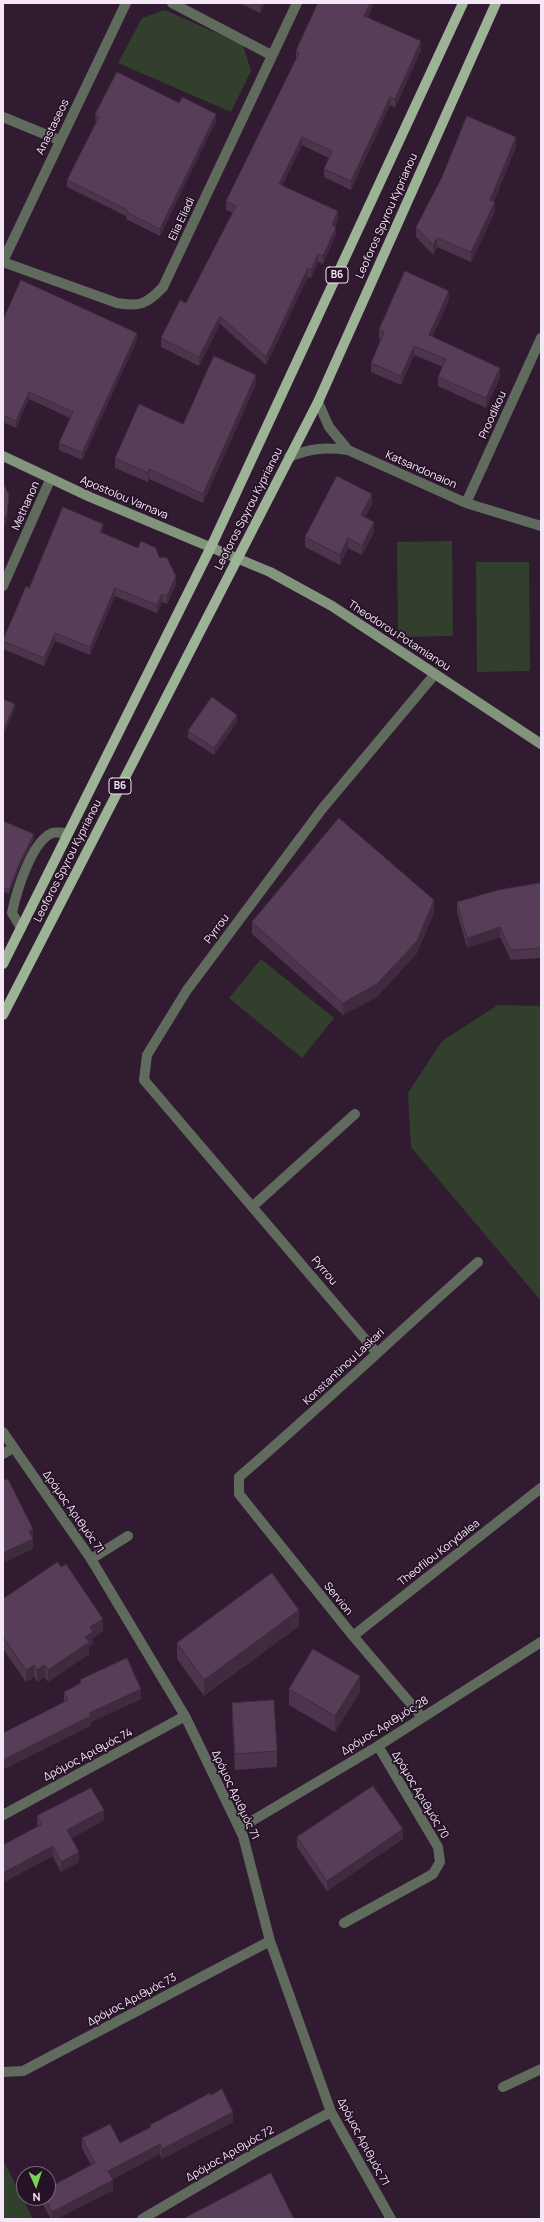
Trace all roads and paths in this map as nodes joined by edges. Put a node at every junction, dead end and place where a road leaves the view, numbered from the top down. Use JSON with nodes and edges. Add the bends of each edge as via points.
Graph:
{"nodes":[{"id":1,"x":126,"y":3,"type":"edge"},
{"id":2,"x":172,"y":3,"type":"edge"},
{"id":3,"x":297,"y":3,"type":"edge"},
{"id":4,"x":463,"y":3,"type":"edge"},
{"id":5,"x":496,"y":3,"type":"edge"},
{"id":6,"x":271,"y":55,"type":"junction"},
{"id":7,"x":3,"y":117,"type":"edge"},
{"id":8,"x":60,"y":140,"type":"junction"},
{"id":9,"x":3,"y":262,"type":"edge"},
{"id":10,"x":541,"y":338,"type":"edge"},
{"id":11,"x":318,"y":402,"type":"junction"},
{"id":12,"x":348,"y":450,"type":"junction"},
{"id":13,"x":3,"y":456,"type":"edge"},
{"id":14,"x":289,"y":457,"type":"junction"},
{"id":15,"x":50,"y":480,"type":"junction"},
{"id":16,"x":466,"y":503,"type":"junction"},
{"id":17,"x":541,"y":526,"type":"edge"},
{"id":18,"x":210,"y":547,"type":"junction"},
{"id":19,"x":238,"y":558,"type":"junction"},
{"id":20,"x":3,"y":586,"type":"edge"},
{"id":21,"x":435,"y":674,"type":"junction"},
{"id":22,"x":541,"y":744,"type":"edge"},
{"id":23,"x":68,"y":833,"type":"junction"},
{"id":24,"x":21,"y":928,"type":"junction"},
{"id":25,"x":3,"y":964,"type":"edge"},
{"id":26,"x":3,"y":1015,"type":"edge"},
{"id":27,"x":355,"y":1114,"type":"dead end"},
{"id":28,"x":253,"y":1206,"type":"junction"},
{"id":29,"x":478,"y":1262,"type":"dead end"},
{"id":30,"x":376,"y":1352,"type":"junction"},
{"id":31,"x":3,"y":1432,"type":"edge"},
{"id":32,"x":13,"y":1448,"type":"junction"},
{"id":33,"x":3,"y":1454,"type":"edge"},
{"id":34,"x":541,"y":1488,"type":"edge"},
{"id":35,"x":238,"y":1494,"type":"joint"},
{"id":36,"x":128,"y":1536,"type":"dead end"},
{"id":37,"x":91,"y":1559,"type":"junction"},
{"id":38,"x":353,"y":1636,"type":"junction"},
{"id":39,"x":541,"y":1642,"type":"edge"},
{"id":40,"x":185,"y":1716,"type":"junction"},
{"id":41,"x":422,"y":1717,"type":"junction"},
{"id":42,"x":378,"y":1746,"type":"junction"},
{"id":43,"x":3,"y":1815,"type":"edge"},
{"id":44,"x":240,"y":1828,"type":"junction"},
{"id":45,"x":344,"y":1923,"type":"dead end"},
{"id":46,"x":270,"y":1941,"type":"junction"},
{"id":47,"x":541,"y":2069,"type":"edge"},
{"id":48,"x":3,"y":2072,"type":"edge"},
{"id":49,"x":503,"y":2087,"type":"dead end"},
{"id":50,"x":331,"y":2112,"type":"junction"},
{"id":51,"x":142,"y":2219,"type":"edge"},
{"id":52,"x":391,"y":2219,"type":"edge"}],
"edges":[{"from":1,"to":8,"type":"street","name":"Anastaseos"},
{"from":2,"to":6,"type":"street"},
{"from":3,"to":6,"type":"street","name":"Elia Eliadi"},
{"from":4,"to":18,"type":"main road","name":"Leoforos Spyrou Kyprianou","number":"B6"},
{"from":5,"to":11,"type":"main road","name":"Leoforos Spyrou Kyprianou","number":"B6"},
{"from":6,"to":9,"type":"street","name":"Elia Eliadi","via":[[163,287],[145,304],[117,304]]},
{"from":7,"to":8,"type":"street"},
{"from":8,"to":9,"type":"street","name":"Anastaseos"},
{"from":10,"to":16,"type":"street","name":"Proodikou"},
{"from":11,"to":12,"type":"street","name":"Katsandonaion","via":[[329,427]]},
{"from":11,"to":14,"type":"main road","name":"Leoforos Spyrou Kyprianou","number":"B6"},
{"from":12,"to":14,"type":"street","via":[[310,449]]},
{"from":12,"to":16,"type":"street","name":"Katsandonaion"},
{"from":13,"to":15,"type":"main road","name":"Apostolou Varnava"},
{"from":14,"to":19,"type":"main road","name":"Leoforos Spyrou Kyprianou","number":"B6"},
{"from":15,"to":18,"type":"main road","name":"Apostolou Varnava"},
{"from":15,"to":20,"type":"street","name":"Methanon"},
{"from":16,"to":17,"type":"street","name":"Katsandonaion"},
{"from":18,"to":19,"type":"main road","name":"Apostolou Varnava"},
{"from":18,"to":23,"type":"main road","name":"Leoforos Spyrou Kyprianou","number":"B6"},
{"from":19,"to":21,"type":"main road","name":"Theodorou Potamianou","via":[[270,572],[332,606]]},
{"from":19,"to":26,"type":"main road","name":"Leoforos Spyrou Kyprianou","number":"B6"},
{"from":21,"to":22,"type":"main road","name":"Theodorou Potamianou"},
{"from":21,"to":28,"type":"street","name":"Pyrrou","via":[[317,815],[187,990],[147,1055],[144,1080]]},
{"from":23,"to":24,"type":"main road","name":"Leoforos Spyrou Kyprianou","number":"B6"},
{"from":23,"to":24,"type":"street","via":[[53,833],[44,838],[18,886],[12,913]]},
{"from":24,"to":25,"type":"main road","name":"Leoforos Spyrou Kyprianou","number":"B6"},
{"from":27,"to":28,"type":"street"},
{"from":28,"to":30,"type":"street","name":"Pyrrou"},
{"from":29,"to":30,"type":"street","name":"Konstantinou Laskari"},
{"from":30,"to":35,"type":"street","name":"Konstantinou Laskari","via":[[310,1416],[239,1477]]},
{"from":31,"to":32,"type":"street","name":"Δρόμος Αριθμός 71"},
{"from":32,"to":33,"type":"street"},
{"from":32,"to":37,"type":"street","name":"Δρόμος Αριθμός 71"},
{"from":34,"to":38,"type":"street","name":"Theofilou Korydalea"},
{"from":35,"to":38,"type":"street","name":"Servion"},
{"from":36,"to":37,"type":"street"},
{"from":37,"to":40,"type":"street","name":"Δρόμος Αριθμός 71"},
{"from":38,"to":41,"type":"street","name":"Servion"},
{"from":39,"to":41,"type":"street","name":"Δρόμος Αριθμός 28"},
{"from":40,"to":43,"type":"street","name":"Δρόμος Αριθμός 74"},
{"from":40,"to":44,"type":"street","name":"Δρόμος Αριθμός 71"},
{"from":41,"to":42,"type":"street","name":"Δρόμος Αριθμός 28"},
{"from":42,"to":44,"type":"street","name":"Δρόμος Αριθμός 28"},
{"from":42,"to":45,"type":"street","name":"Δρόμος Αριθμός 70","via":[[438,1847],[440,1862],[433,1874]]},
{"from":44,"to":46,"type":"street","name":"Δρόμος Αριθμός 71"},
{"from":46,"to":48,"type":"street","name":"Δρόμος Αριθμός 73","via":[[23,2071]]},
{"from":46,"to":50,"type":"street","name":"Δρόμος Αριθμός 71"},
{"from":47,"to":49,"type":"street"},
{"from":50,"to":51,"type":"street","name":"Δρόμος Αριθμός 72","via":[[258,2151]]},
{"from":50,"to":52,"type":"street","name":"Δρόμος Αριθμός 71"}]}
